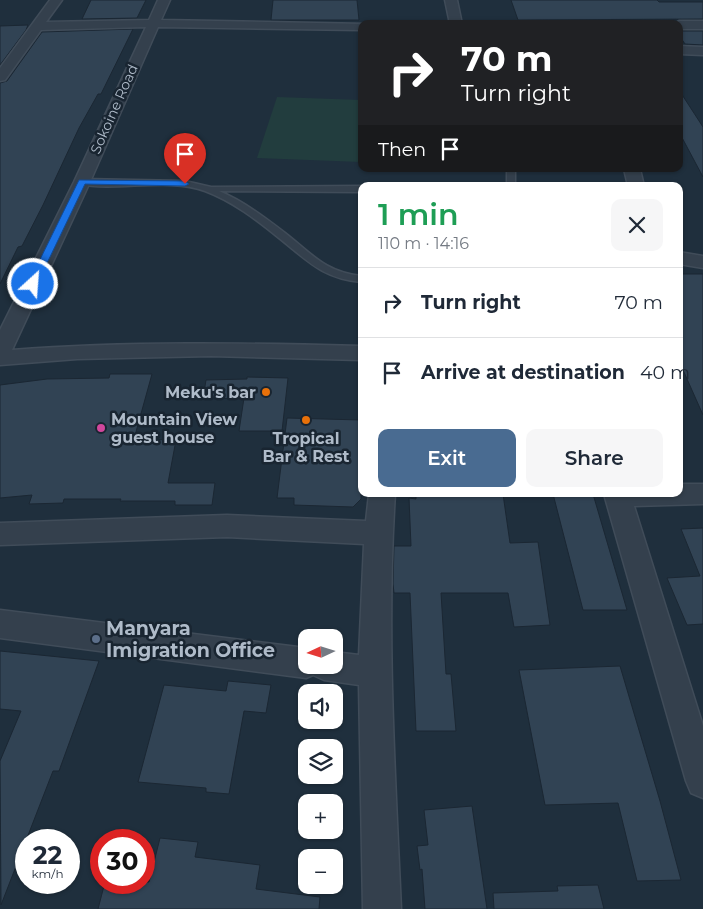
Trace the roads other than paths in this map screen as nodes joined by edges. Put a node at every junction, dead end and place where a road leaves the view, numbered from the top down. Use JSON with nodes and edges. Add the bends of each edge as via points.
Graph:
{"nodes":[{"id":1,"x":56,"y":0,"type":"edge"},
{"id":2,"x":164,"y":0,"type":"edge"},
{"id":3,"x":451,"y":0,"type":"edge"},
{"id":4,"x":455,"y":20,"type":"edge"},
{"id":5,"x":152,"y":23,"type":"junction"},
{"id":6,"x":683,"y":25,"type":"edge"},
{"id":7,"x":703,"y":25,"type":"edge"},
{"id":8,"x":37,"y":26,"type":"junction"},
{"id":9,"x":358,"y":26,"type":"edge"},
{"id":10,"x":683,"y":50,"type":"edge"},
{"id":11,"x":703,"y":51,"type":"edge"},
{"id":12,"x":2,"y":72,"type":"edge"},
{"id":13,"x":82,"y":182,"type":"junction"},
{"id":14,"x":206,"y":188,"type":"junction"},
{"id":15,"x":358,"y":189,"type":"edge"},
{"id":16,"x":683,"y":259,"type":"edge"},
{"id":17,"x":703,"y":262,"type":"edge"},
{"id":18,"x":358,"y":279,"type":"edge"},
{"id":19,"x":0,"y":352,"type":"edge"},
{"id":20,"x":358,"y":352,"type":"edge"},
{"id":21,"x":0,"y":358,"type":"edge"},
{"id":22,"x":683,"y":494,"type":"edge"},
{"id":23,"x":703,"y":494,"type":"edge"},
{"id":24,"x":382,"y":497,"type":"edge"},
{"id":25,"x":619,"y":497,"type":"edge"},
{"id":26,"x":0,"y":534,"type":"edge"},
{"id":27,"x":378,"y":534,"type":"junction"},
{"id":28,"x":0,"y":624,"type":"edge"},
{"id":29,"x":298,"y":662,"type":"edge"},
{"id":30,"x":343,"y":668,"type":"edge"},
{"id":31,"x":375,"y":672,"type":"junction"},
{"id":32,"x":703,"y":782,"type":"edge"},
{"id":33,"x":382,"y":909,"type":"edge"}],
"edges":[{"from":1,"to":8,"type":"street"},
{"from":2,"to":5,"type":"street","name":"Sokoine Road"},
{"from":3,"to":4,"type":"street"},
{"from":5,"to":8,"type":"street"},
{"from":5,"to":9,"type":"street"},
{"from":5,"to":13,"type":"street","name":"Sokoine Road"},
{"from":6,"to":7,"type":"street"},
{"from":8,"to":12,"type":"street"},
{"from":10,"to":11,"type":"street"},
{"from":13,"to":14,"type":"lane","via":[[185,184]]},
{"from":13,"to":19,"type":"street","name":"Sokoine Road"},
{"from":14,"to":15,"type":"lane"},
{"from":14,"to":18,"type":"lane","via":[[248,210],[325,270]]},
{"from":16,"to":17,"type":"street"},
{"from":20,"to":21,"type":"street","via":[[211,349],[77,352]]},
{"from":22,"to":23,"type":"street"},
{"from":24,"to":27,"type":"street"},
{"from":25,"to":32,"type":"street"},
{"from":26,"to":27,"type":"street","via":[[227,526]]},
{"from":27,"to":31,"type":"street"},
{"from":28,"to":29,"type":"street"},
{"from":30,"to":31,"type":"street"},
{"from":31,"to":33,"type":"street"}]}
